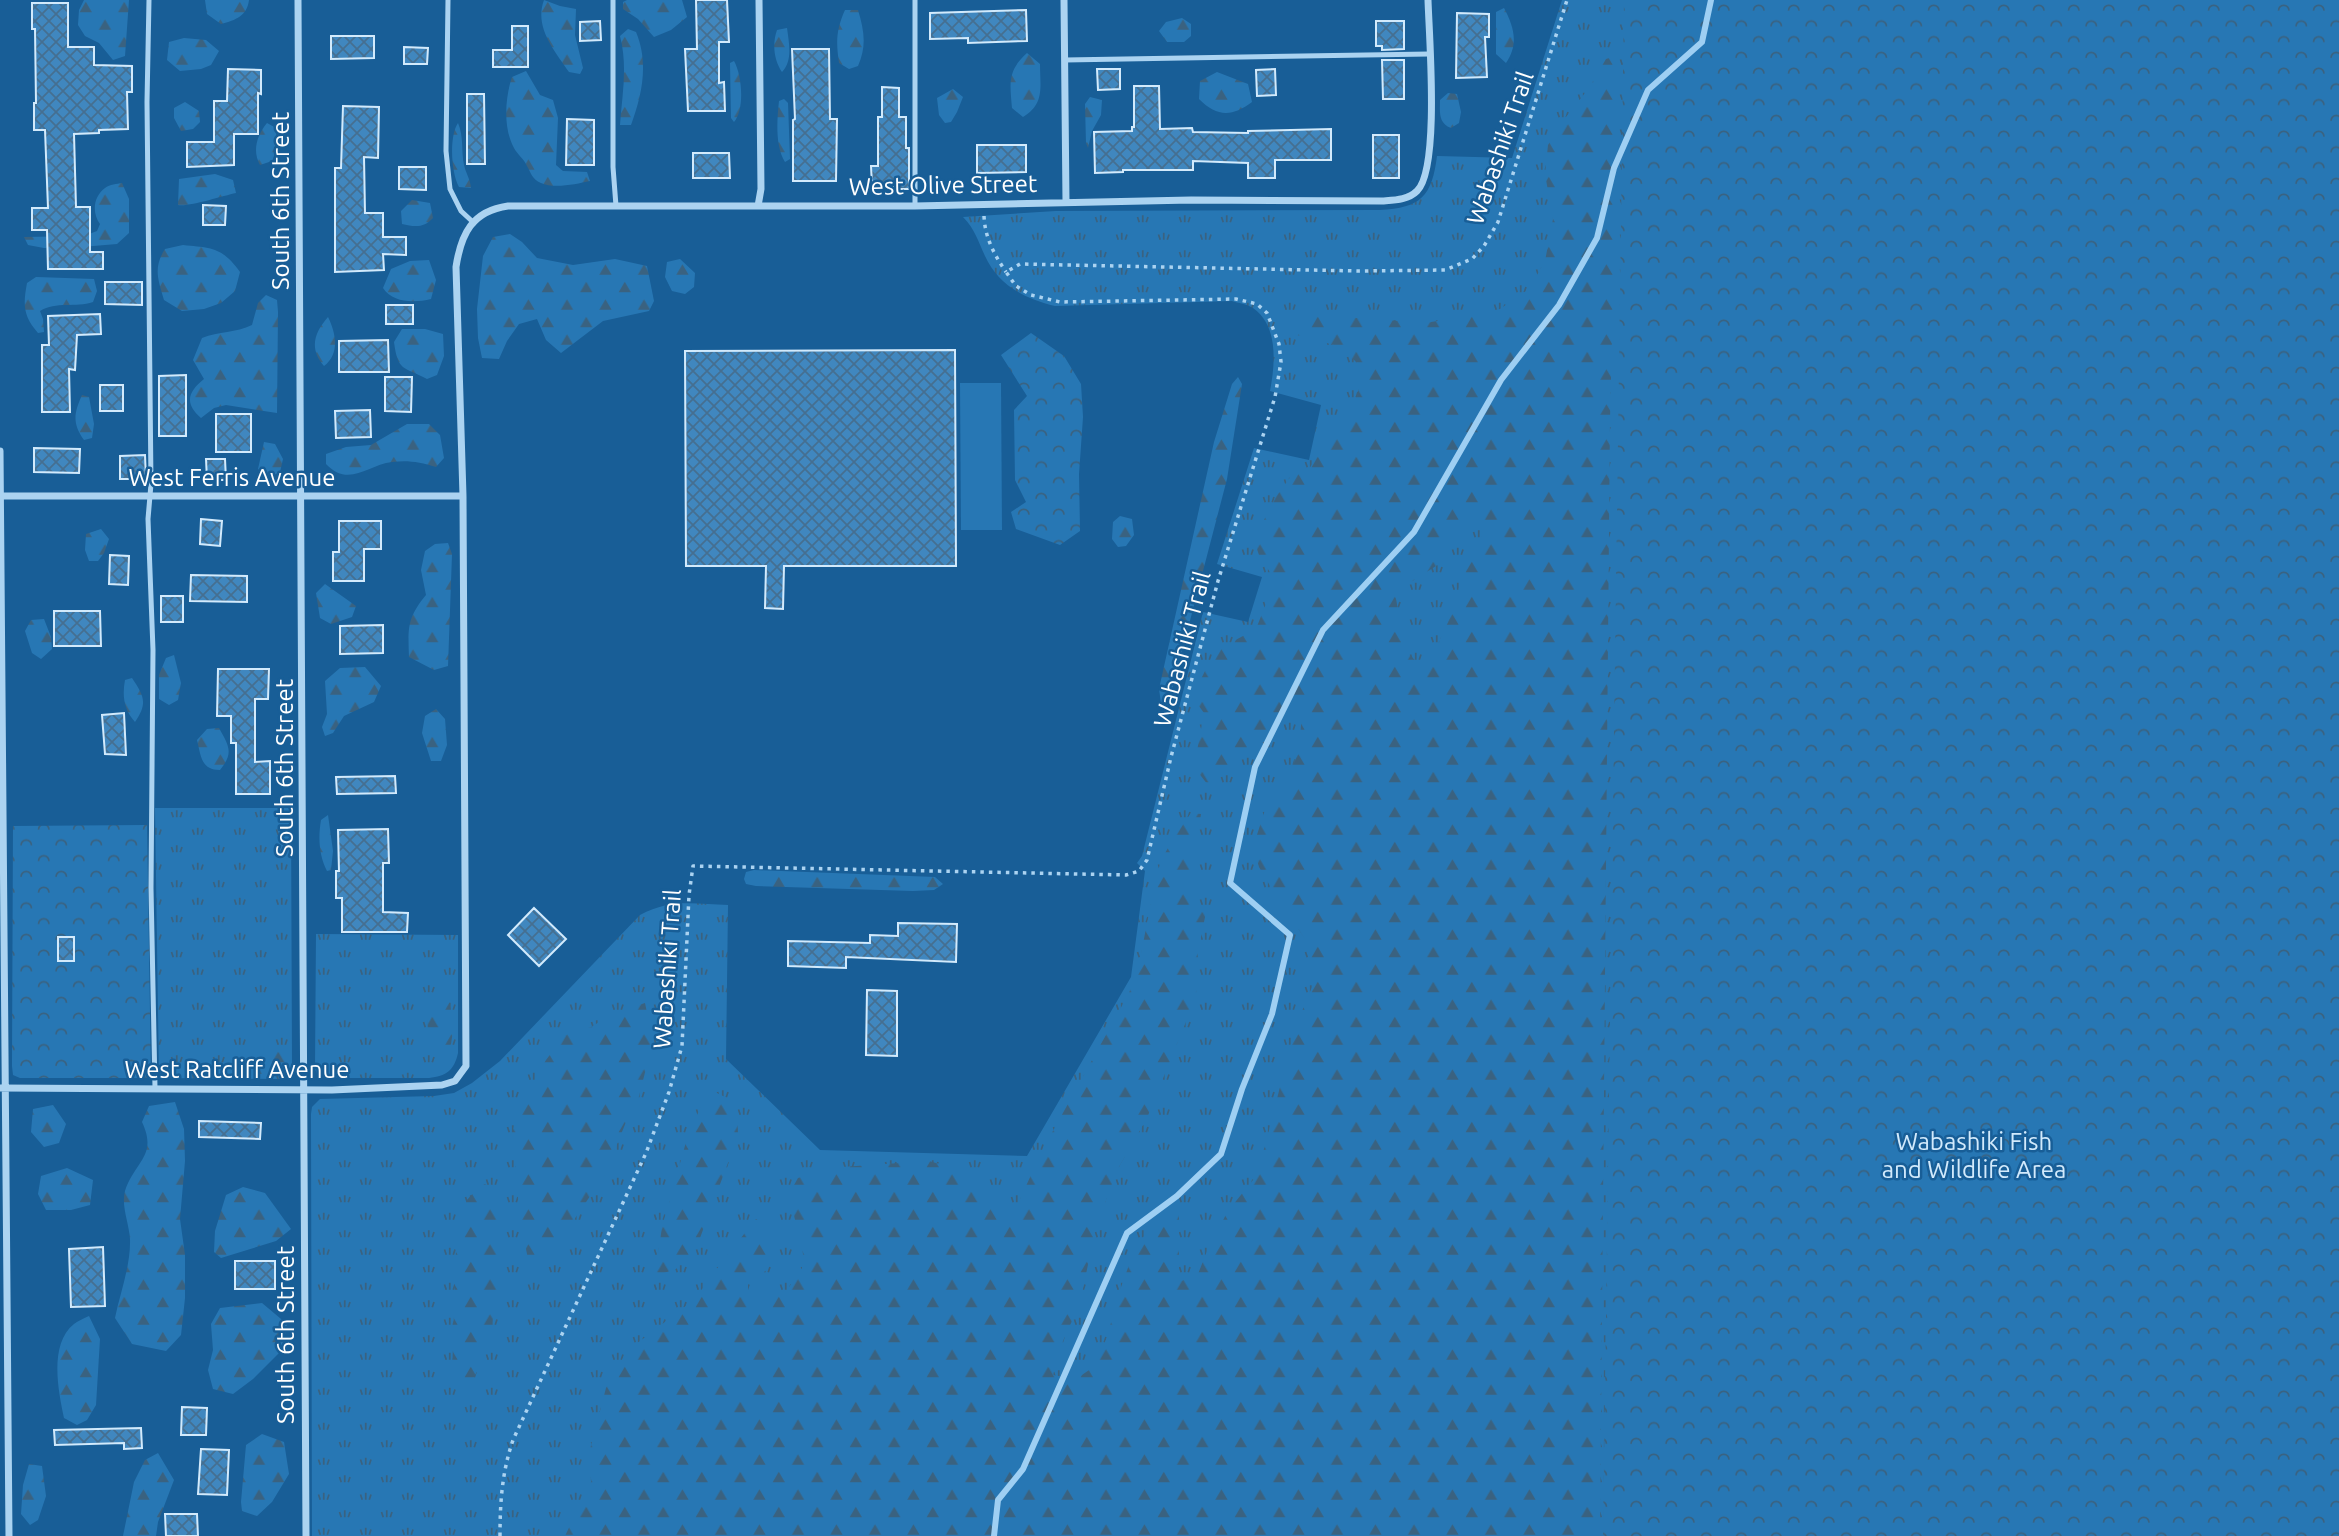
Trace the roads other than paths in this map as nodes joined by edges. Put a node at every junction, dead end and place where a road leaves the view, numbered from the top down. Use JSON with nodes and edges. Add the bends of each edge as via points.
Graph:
{"nodes":[{"id":1,"x":149,"y":0,"type":"edge"},
{"id":2,"x":298,"y":0,"type":"edge"},
{"id":3,"x":448,"y":0,"type":"edge"},
{"id":4,"x":613,"y":0,"type":"edge"},
{"id":5,"x":759,"y":0,"type":"edge"},
{"id":6,"x":915,"y":0,"type":"edge"},
{"id":7,"x":1064,"y":0,"type":"edge"},
{"id":8,"x":1428,"y":0,"type":"edge"},
{"id":9,"x":1429,"y":54,"type":"junction"},
{"id":10,"x":1065,"y":60,"type":"junction"},
{"id":11,"x":1066,"y":202,"type":"junction"},
{"id":12,"x":616,"y":206,"type":"junction"},
{"id":13,"x":758,"y":206,"type":"junction"},
{"id":14,"x":915,"y":206,"type":"junction"},
{"id":15,"x":474,"y":223,"type":"junction"},
{"id":16,"x":0,"y":451,"type":"edge"},
{"id":17,"x":0,"y":496,"type":"edge"},
{"id":18,"x":150,"y":496,"type":"junction"},
{"id":19,"x":301,"y":496,"type":"junction"},
{"id":20,"x":463,"y":496,"type":"junction"},
{"id":21,"x":2,"y":1088,"type":"edge"},
{"id":22,"x":155,"y":1088,"type":"junction"},
{"id":23,"x":305,"y":1090,"type":"junction"},
{"id":24,"x":9,"y":1536,"type":"edge"},
{"id":25,"x":306,"y":1536,"type":"edge"}],
"edges":[{"from":1,"to":18,"type":"lane"},
{"from":2,"to":19,"type":"street","name":"South 6th Street"},
{"from":3,"to":15,"type":"lane","via":[[447,164],[450,189],[461,211]]},
{"from":4,"to":12,"type":"lane"},
{"from":5,"to":13,"type":"street"},
{"from":6,"to":14,"type":"lane"},
{"from":7,"to":10,"type":"street"},
{"from":8,"to":9,"type":"street"},
{"from":9,"to":10,"type":"lane"},
{"from":9,"to":11,"type":"street","name":"West Olive Street","via":[[1430,151],[1424,181],[1417,192],[1403,199]]},
{"from":10,"to":11,"type":"street"},
{"from":11,"to":14,"type":"street","name":"West Olive Street"},
{"from":12,"to":13,"type":"street","name":"West Olive Street"},
{"from":12,"to":15,"type":"street","name":"West Olive Street","via":[[508,206],[495,208]]},
{"from":13,"to":14,"type":"street","name":"West Olive Street"},
{"from":15,"to":20,"type":"street","via":[[461,240],[456,267]]},
{"from":16,"to":17,"type":"street"},
{"from":17,"to":18,"type":"street","name":"West Ferris Avenue"},
{"from":17,"to":21,"type":"street"},
{"from":18,"to":19,"type":"street","name":"West Ferris Avenue"},
{"from":18,"to":22,"type":"lane"},
{"from":19,"to":20,"type":"street","name":"West Ferris Avenue"},
{"from":19,"to":23,"type":"street","name":"South 6th Street"},
{"from":20,"to":23,"type":"street","name":"West Ratcliff Avenue","via":[[466,1066],[455,1081],[442,1086]]},
{"from":21,"to":22,"type":"street","name":"West Ratcliff Avenue"},
{"from":21,"to":24,"type":"street","via":[[8,1226]]},
{"from":22,"to":23,"type":"street","name":"West Ratcliff Avenue"},
{"from":23,"to":25,"type":"street","name":"South 6th Street"}]}
